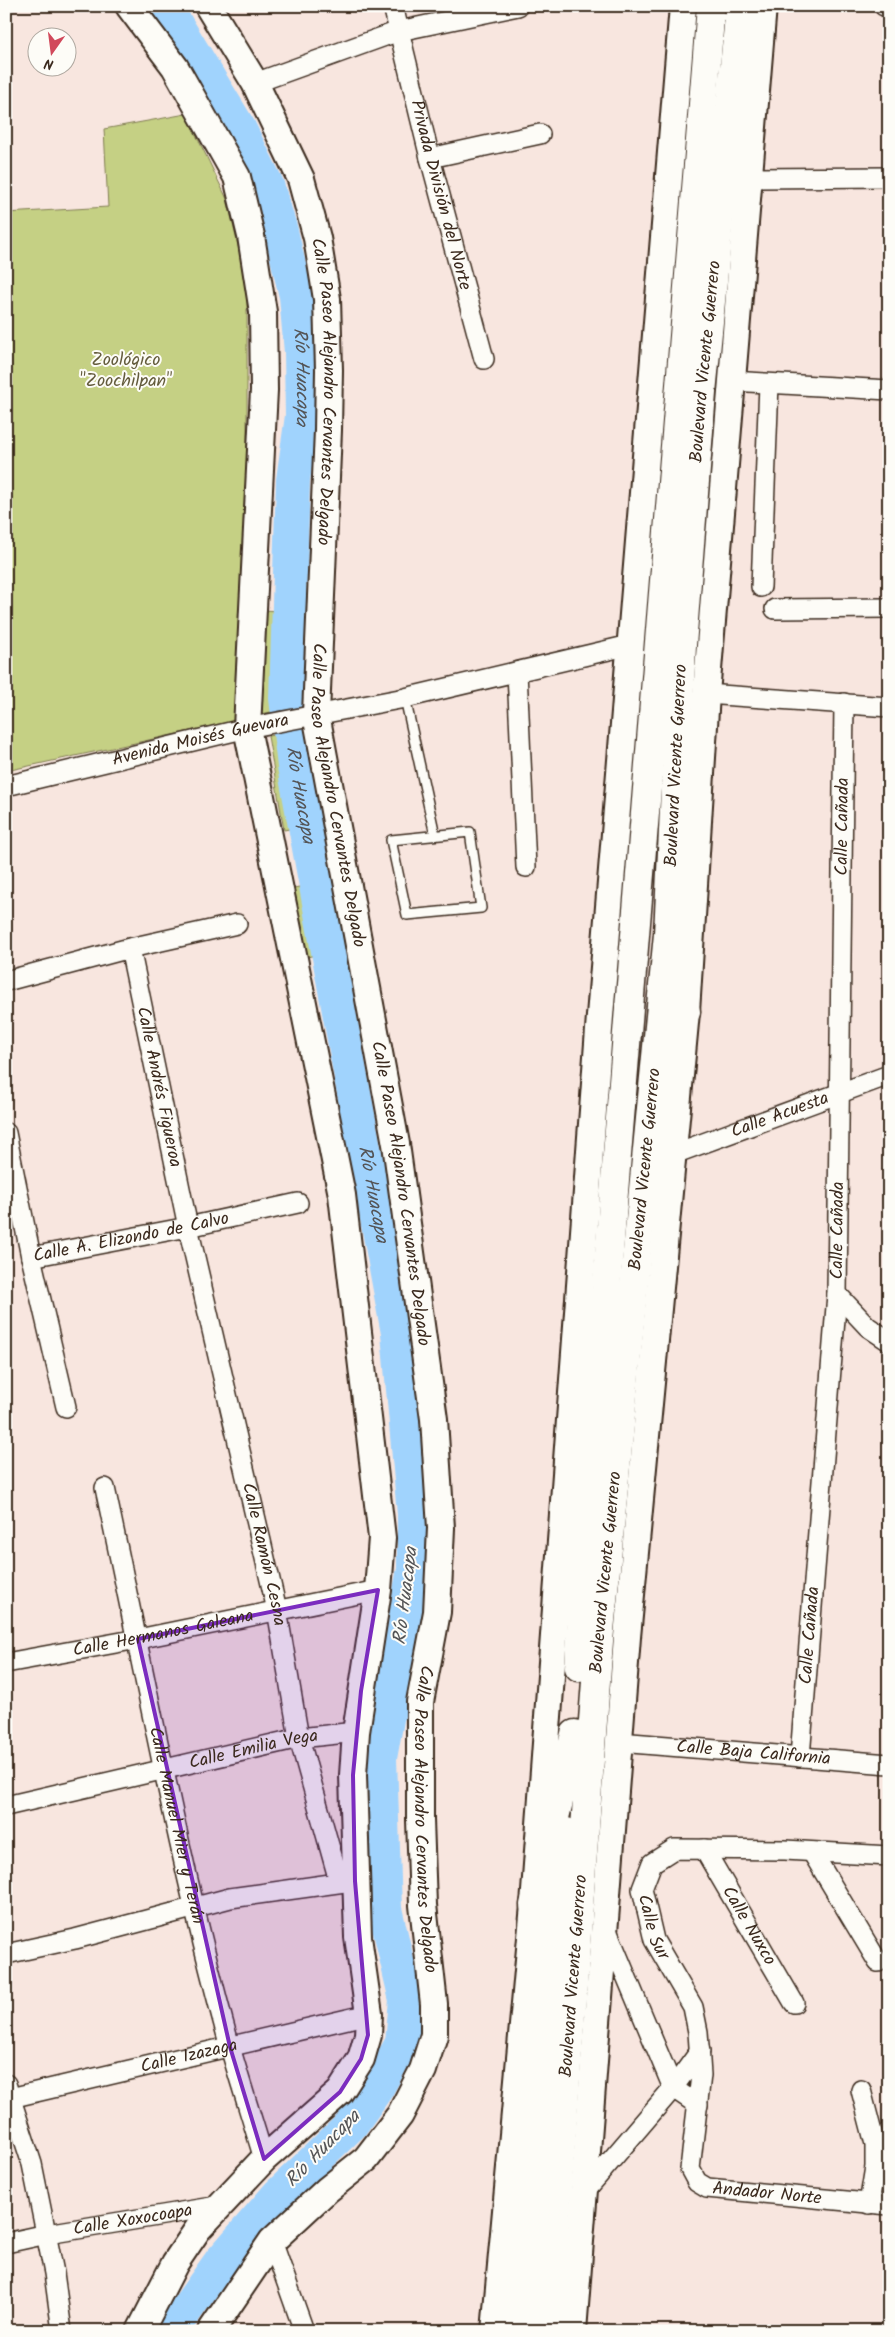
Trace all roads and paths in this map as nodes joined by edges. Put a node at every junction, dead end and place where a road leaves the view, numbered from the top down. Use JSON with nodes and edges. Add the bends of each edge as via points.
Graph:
{"nodes":[{"id":1,"x":129,"y":6,"type":"edge"},
{"id":2,"x":208,"y":6,"type":"edge"},
{"id":3,"x":393,"y":6,"type":"edge"},
{"id":4,"x":518,"y":6,"type":"edge"},
{"id":5,"x":683,"y":6,"type":"edge"},
{"id":6,"x":740,"y":6,"type":"edge"},
{"id":7,"x":763,"y":6,"type":"edge"},
{"id":8,"x":884,"y":6,"type":"edge"},
{"id":9,"x":889,"y":7,"type":"edge"},
{"id":10,"x":709,"y":12,"type":"edge"},
{"id":11,"x":399,"y":31,"type":"junction"},
{"id":12,"x":255,"y":83,"type":"junction"},
{"id":13,"x":540,"y":134,"type":"dead end"},
{"id":14,"x":430,"y":158,"type":"junction"},
{"id":15,"x":889,"y":177,"type":"edge"},
{"id":16,"x":749,"y":178,"type":"junction"},
{"id":17,"x":484,"y":359,"type":"dead end"},
{"id":18,"x":730,"y":381,"type":"junction"},
{"id":19,"x":769,"y":384,"type":"junction"},
{"id":20,"x":889,"y":390,"type":"edge"},
{"id":21,"x":761,"y":587,"type":"dead end"},
{"id":22,"x":775,"y":608,"type":"dead end"},
{"id":23,"x":889,"y":608,"type":"edge"},
{"id":24,"x":630,"y":645,"type":"junction"},
{"id":25,"x":517,"y":672,"type":"junction"},
{"id":26,"x":706,"y":694,"type":"junction"},
{"id":27,"x":405,"y":698,"type":"junction"},
{"id":28,"x":844,"y":703,"type":"junction"},
{"id":29,"x":889,"y":707,"type":"edge"},
{"id":30,"x":315,"y":714,"type":"junction"},
{"id":31,"x":248,"y":728,"type":"junction"},
{"id":32,"x":6,"y":786,"type":"edge"},
{"id":33,"x":435,"y":835,"type":"junction"},
{"id":34,"x":526,"y":867,"type":"dead end"},
{"id":35,"x":237,"y":924,"type":"dead end"},
{"id":36,"x":668,"y":934,"type":"junction"},
{"id":37,"x":130,"y":948,"type":"junction"},
{"id":38,"x":6,"y":981,"type":"edge"},
{"id":39,"x":686,"y":1012,"type":"junction"},
{"id":40,"x":889,"y":1076,"type":"edge"},
{"id":41,"x":838,"y":1094,"type":"junction"},
{"id":42,"x":6,"y":1133,"type":"edge"},
{"id":43,"x":671,"y":1155,"type":"junction"},
{"id":44,"x":298,"y":1203,"type":"dead end"},
{"id":45,"x":188,"y":1227,"type":"junction"},
{"id":46,"x":31,"y":1257,"type":"junction"},
{"id":47,"x":837,"y":1294,"type":"junction"},
{"id":48,"x":889,"y":1341,"type":"edge"},
{"id":49,"x":66,"y":1407,"type":"dead end"},
{"id":50,"x":105,"y":1488,"type":"dead end"},
{"id":51,"x":378,"y":1590,"type":"junction"},
{"id":52,"x":277,"y":1610,"type":"junction"},
{"id":53,"x":138,"y":1639,"type":"junction"},
{"id":54,"x":6,"y":1663,"type":"edge"},
{"id":55,"x":356,"y":1732,"type":"junction"},
{"id":56,"x":575,"y":1734,"type":"junction"},
{"id":57,"x":298,"y":1738,"type":"junction"},
{"id":58,"x":619,"y":1742,"type":"junction"},
{"id":59,"x":800,"y":1757,"type":"junction"},
{"id":60,"x":889,"y":1764,"type":"edge"},
{"id":61,"x":164,"y":1769,"type":"junction"},
{"id":62,"x":6,"y":1806,"type":"edge"},
{"id":63,"x":704,"y":1849,"type":"junction"},
{"id":64,"x":812,"y":1852,"type":"junction"},
{"id":65,"x":889,"y":1856,"type":"edge"},
{"id":66,"x":347,"y":1881,"type":"junction"},
{"id":67,"x":534,"y":1905,"type":"junction"},
{"id":68,"x":196,"y":1906,"type":"junction"},
{"id":69,"x":605,"y":1924,"type":"junction"},
{"id":70,"x":6,"y":1954,"type":"edge"},
{"id":71,"x":878,"y":1962,"type":"dead end"},
{"id":72,"x":794,"y":2003,"type":"dead end"},
{"id":73,"x":369,"y":2014,"type":"junction"},
{"id":74,"x":230,"y":2047,"type":"junction"},
{"id":75,"x":700,"y":2051,"type":"junction"},
{"id":76,"x":673,"y":2088,"type":"junction"},
{"id":77,"x":861,"y":2090,"type":"dead end"},
{"id":78,"x":7,"y":2094,"type":"edge"},
{"id":79,"x":698,"y":2105,"type":"junction"},
{"id":80,"x":264,"y":2159,"type":"junction"},
{"id":81,"x":584,"y":2192,"type":"junction"},
{"id":82,"x":869,"y":2204,"type":"junction"},
{"id":83,"x":889,"y":2205,"type":"edge"},
{"id":84,"x":218,"y":2206,"type":"junction"},
{"id":85,"x":47,"y":2234,"type":"junction"},
{"id":86,"x":272,"y":2241,"type":"junction"},
{"id":87,"x":6,"y":2243,"type":"edge"},
{"id":88,"x":62,"y":2331,"type":"edge"},
{"id":89,"x":140,"y":2331,"type":"edge"},
{"id":90,"x":211,"y":2331,"type":"edge"},
{"id":91,"x":304,"y":2331,"type":"edge"},
{"id":92,"x":496,"y":2331,"type":"edge"},
{"id":93,"x":521,"y":2331,"type":"edge"},
{"id":94,"x":547,"y":2331,"type":"edge"},
{"id":95,"x":573,"y":2331,"type":"edge"}],
"edges":[{"from":1,"to":31,"type":"main road","via":[[176,67],[237,177],[251,236],[263,312],[264,390]]},
{"from":2,"to":12,"type":"main road","name":"Calle Paseo Alejandro Cervantes Delgado"},
{"from":3,"to":11,"type":"street","name":"Privada División del Norte"},
{"from":4,"to":11,"type":"street"},
{"from":5,"to":24,"type":"main road","via":[[654,386]]},
{"from":6,"to":36,"type":"highway","name":"Boulevard Vicente Guerrero","via":[[688,568]]},
{"from":7,"to":16,"type":"main road","name":"Boulevard Vicente Guerrero"},
{"from":8,"to":9,"type":"street"},
{"from":10,"to":56,"type":"highway","name":"Boulevard Vicente Guerrero","via":[[586,1534]]},
{"from":11,"to":12,"type":"street"},
{"from":11,"to":14,"type":"street","name":"Privada División del Norte"},
{"from":12,"to":30,"type":"main road","name":"Calle Paseo Alejandro Cervantes Delgado","via":[[301,179],[317,238],[327,299],[328,422]]},
{"from":13,"to":14,"type":"street"},
{"from":14,"to":17,"type":"street","name":"Privada División del Norte"},
{"from":15,"to":16,"type":"street"},
{"from":16,"to":18,"type":"main road","name":"Boulevard Vicente Guerrero"},
{"from":18,"to":19,"type":"street"},
{"from":18,"to":26,"type":"main road","name":"Boulevard Vicente Guerrero"},
{"from":19,"to":20,"type":"street"},
{"from":19,"to":21,"type":"street"},
{"from":22,"to":23,"type":"street"},
{"from":24,"to":25,"type":"street","name":"Avenida Moisés Guevara"},
{"from":24,"to":67,"type":"main road"},
{"from":25,"to":27,"type":"street","name":"Avenida Moisés Guevara"},
{"from":25,"to":34,"type":"street"},
{"from":26,"to":28,"type":"street"},
{"from":26,"to":39,"type":"main road","name":"Boulevard Vicente Guerrero"},
{"from":27,"to":30,"type":"street","name":"Avenida Moisés Guevara"},
{"from":27,"to":33,"type":"lane"},
{"from":28,"to":29,"type":"street"},
{"from":28,"to":41,"type":"street","name":"Calle Cañada"},
{"from":30,"to":31,"type":"street","name":"Avenida Moisés Guevara"},
{"from":30,"to":86,"type":"main road","name":"Calle Paseo Alejandro Cervantes Delgado","via":[[396,1144],[436,1439],[441,1528],[439,1584],[420,1702],[420,1820],[434,2035],[423,2070],[400,2115],[366,2159]]},
{"from":31,"to":32,"type":"street","name":"Avenida Moisés Guevara"},
{"from":31,"to":51,"type":"main road","via":[[342,1195],[382,1538]]},
{"from":33,"to":33,"type":"lane","via":[[391,840],[407,915],[481,908],[470,832]]},
{"from":35,"to":37,"type":"street"},
{"from":36,"to":39,"type":"highway"},
{"from":36,"to":94,"type":"highway","name":"Boulevard Vicente Guerrero","via":[[600,1631]]},
{"from":37,"to":38,"type":"street"},
{"from":37,"to":45,"type":"street","name":"Calle Andrés Figueroa"},
{"from":39,"to":43,"type":"main road","name":"Boulevard Vicente Guerrero"},
{"from":40,"to":41,"type":"street","name":"Calle Acuesta"},
{"from":41,"to":43,"type":"street","name":"Calle Acuesta"},
{"from":41,"to":47,"type":"street","name":"Calle Cañada"},
{"from":42,"to":46,"type":"street","name":"Calle A. Elizondo de Calvo"},
{"from":43,"to":58,"type":"main road","name":"Boulevard Vicente Guerrero"},
{"from":44,"to":45,"type":"street","name":"Calle A. Elizondo de Calvo"},
{"from":45,"to":46,"type":"street","name":"Calle A. Elizondo de Calvo"},
{"from":45,"to":52,"type":"street","name":"Calle Ramón Cesna"},
{"from":46,"to":49,"type":"street"},
{"from":47,"to":48,"type":"street","via":[[868,1327]]},
{"from":47,"to":59,"type":"street","name":"Calle Cañada"},
{"from":50,"to":53,"type":"street","name":"Calle Manuel Mier y Terán"},
{"from":51,"to":52,"type":"street","name":"Calle Hermanos Galeana"},
{"from":51,"to":55,"type":"main road"},
{"from":52,"to":53,"type":"street","name":"Calle Hermanos Galeana"},
{"from":52,"to":57,"type":"street","name":"Calle Ramón Cesna"},
{"from":53,"to":54,"type":"street","name":"Calle Hermanos Galeana"},
{"from":53,"to":61,"type":"street","name":"Calle Manuel Mier y Terán"},
{"from":55,"to":57,"type":"street","name":"Calle Emilia Vega"},
{"from":55,"to":66,"type":"main road"},
{"from":56,"to":67,"type":"highway"},
{"from":56,"to":93,"type":"highway","name":"Boulevard Vicente Guerrero","via":[[532,2178]]},
{"from":57,"to":61,"type":"street","name":"Calle Emilia Vega"},
{"from":57,"to":66,"type":"street","name":"Calle Ramón Cesna"},
{"from":58,"to":59,"type":"street","name":"Calle Baja California"},
{"from":58,"to":69,"type":"main road","name":"Boulevard Vicente Guerrero"},
{"from":59,"to":60,"type":"street","name":"Calle Baja California"},
{"from":61,"to":62,"type":"street","name":"Calle Emilia Vega"},
{"from":61,"to":68,"type":"street","name":"Calle Manuel Mier y Terán"},
{"from":63,"to":64,"type":"street","name":"Calle Sur"},
{"from":63,"to":72,"type":"street","name":"Calle Nuxco"},
{"from":63,"to":75,"type":"street","name":"Calle Sur","via":[[674,1849],[652,1863],[642,1889],[654,1940],[693,2007]]},
{"from":64,"to":65,"type":"street","name":"Calle Sur"},
{"from":64,"to":71,"type":"street"},
{"from":66,"to":68,"type":"street"},
{"from":66,"to":73,"type":"main road"},
{"from":67,"to":92,"type":"main road"},
{"from":68,"to":70,"type":"street"},
{"from":68,"to":74,"type":"street","name":"Calle Manuel Mier y Terán"},
{"from":69,"to":76,"type":"street"},
{"from":69,"to":81,"type":"main road","name":"Boulevard Vicente Guerrero"},
{"from":73,"to":74,"type":"street","name":"Calle Izazaga"},
{"from":73,"to":80,"type":"main road","via":[[368,2036],[361,2059],[340,2092]]},
{"from":74,"to":78,"type":"street","name":"Calle Izazaga"},
{"from":74,"to":80,"type":"street","name":"Calle Manuel Mier y Terán"},
{"from":75,"to":76,"type":"street"},
{"from":75,"to":79,"type":"street","name":"Calle Sur"},
{"from":76,"to":79,"type":"street"},
{"from":76,"to":81,"type":"street"},
{"from":77,"to":82,"type":"street","via":[[875,2144]]},
{"from":78,"to":85,"type":"street","via":[[32,2164]]},
{"from":79,"to":82,"type":"street","name":"Andador Norte","via":[[690,2169],[697,2182],[707,2188]]},
{"from":80,"to":84,"type":"main road"},
{"from":81,"to":95,"type":"main road","name":"Boulevard Vicente Guerrero"},
{"from":82,"to":83,"type":"street","name":"Andador Norte"},
{"from":84,"to":85,"type":"street","name":"Calle Xoxocoapa"},
{"from":84,"to":89,"type":"main road","via":[[176,2263]]},
{"from":85,"to":87,"type":"street","name":"Calle Xoxocoapa"},
{"from":85,"to":88,"type":"street"},
{"from":86,"to":90,"type":"main road","name":"Calle Paseo Alejandro Cervantes Delgado"},
{"from":86,"to":91,"type":"street"}]}
